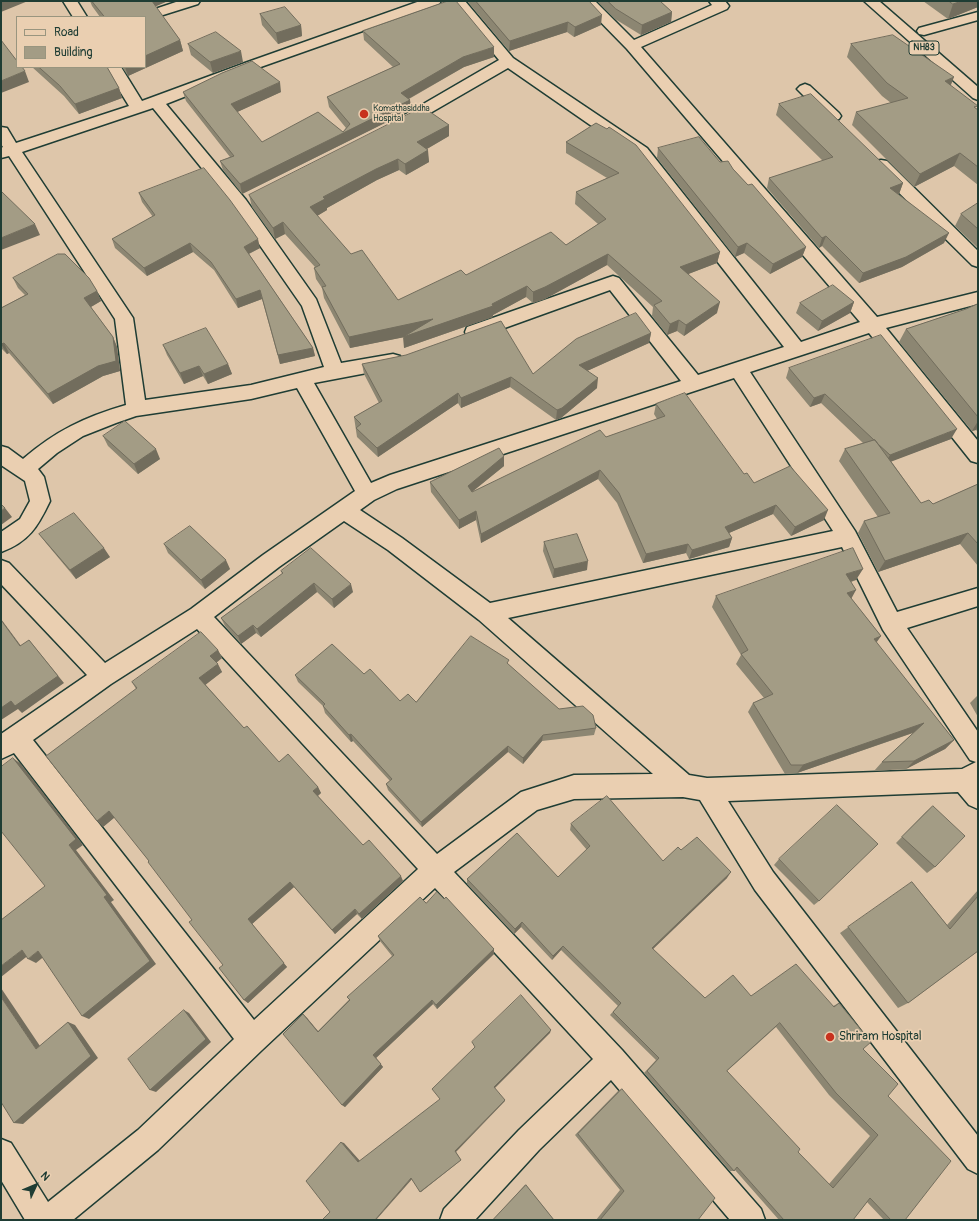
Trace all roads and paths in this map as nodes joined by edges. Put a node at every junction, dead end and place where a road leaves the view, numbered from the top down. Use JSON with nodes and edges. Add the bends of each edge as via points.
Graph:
{"nodes":[{"id":1,"x":70,"y":1,"type":"edge"},
{"id":2,"x":193,"y":1,"type":"edge"},
{"id":3,"x":434,"y":1,"type":"edge"},
{"id":4,"x":457,"y":1,"type":"edge"},
{"id":5,"x":587,"y":1,"type":"edge"},
{"id":6,"x":716,"y":1,"type":"edge"},
{"id":7,"x":871,"y":1,"type":"edge"},
{"id":8,"x":890,"y":1,"type":"edge"},
{"id":9,"x":163,"y":11,"type":"dead end"},
{"id":10,"x":79,"y":16,"type":"edge"},
{"id":11,"x":978,"y":16,"type":"edge"},
{"id":12,"x":924,"y":31,"type":"junction"},
{"id":13,"x":632,"y":46,"type":"junction"},
{"id":14,"x":508,"y":61,"type":"junction"},
{"id":15,"x":114,"y":68,"type":"edge"},
{"id":16,"x":978,"y":77,"type":"edge"},
{"id":17,"x":805,"y":89,"type":"dead end"},
{"id":18,"x":978,"y":95,"type":"edge"},
{"id":19,"x":156,"y":102,"type":"junction"},
{"id":20,"x":138,"y":107,"type":"junction"},
{"id":21,"x":844,"y":128,"type":"edge"},
{"id":22,"x":390,"y":129,"type":"edge"},
{"id":23,"x":1,"y":132,"type":"edge"},
{"id":24,"x":7,"y":151,"type":"edge"},
{"id":25,"x":872,"y":156,"type":"edge"},
{"id":26,"x":978,"y":261,"type":"edge"},
{"id":27,"x":978,"y":298,"type":"edge"},
{"id":28,"x":873,"y":326,"type":"junction"},
{"id":29,"x":458,"y":338,"type":"edge"},
{"id":30,"x":796,"y":350,"type":"junction"},
{"id":31,"x":407,"y":357,"type":"edge"},
{"id":32,"x":738,"y":369,"type":"junction"},
{"id":33,"x":335,"y":371,"type":"junction"},
{"id":34,"x":302,"y":379,"type":"junction"},
{"id":35,"x":694,"y":383,"type":"junction"},
{"id":36,"x":136,"y":409,"type":"junction"},
{"id":37,"x":1,"y":454,"type":"edge"},
{"id":38,"x":978,"y":455,"type":"edge"},
{"id":39,"x":23,"y":470,"type":"junction"},
{"id":40,"x":366,"y":494,"type":"junction"},
{"id":41,"x":344,"y":511,"type":"junction"},
{"id":42,"x":848,"y":537,"type":"junction"},
{"id":43,"x":1,"y":543,"type":"edge"},
{"id":44,"x":1,"y":569,"type":"edge"},
{"id":45,"x":978,"y":597,"type":"edge"},
{"id":46,"x":487,"y":613,"type":"junction"},
{"id":47,"x":200,"y":616,"type":"junction"},
{"id":48,"x":892,"y":623,"type":"junction"},
{"id":49,"x":104,"y":677,"type":"junction"},
{"id":50,"x":9,"y":742,"type":"edge"},
{"id":51,"x":978,"y":752,"type":"edge"},
{"id":52,"x":973,"y":783,"type":"edge"},
{"id":53,"x":695,"y":787,"type":"junction"},
{"id":54,"x":435,"y":871,"type":"junction"},
{"id":55,"x":252,"y":1040,"type":"junction"},
{"id":56,"x":612,"y":1060,"type":"junction"},
{"id":57,"x":1,"y":1153,"type":"edge"},
{"id":58,"x":978,"y":1159,"type":"edge"},
{"id":59,"x":42,"y":1220,"type":"edge"},
{"id":60,"x":50,"y":1220,"type":"edge"},
{"id":61,"x":456,"y":1220,"type":"edge"},
{"id":62,"x":750,"y":1220,"type":"edge"}],
"edges":[{"from":1,"to":10,"type":"main road"},
{"from":2,"to":9,"type":"main road"},
{"from":3,"to":19,"type":"main road"},
{"from":4,"to":14,"type":"main road"},
{"from":5,"to":13,"type":"main road"},
{"from":6,"to":13,"type":"main road","via":[[722,6]]},
{"from":7,"to":18,"type":"main road","number":"NH83"},
{"from":8,"to":12,"type":"main road","number":"NH83"},
{"from":11,"to":12,"type":"main road"},
{"from":12,"to":16,"type":"main road","number":"NH83"},
{"from":13,"to":28,"type":"main road"},
{"from":14,"to":22,"type":"main road"},
{"from":14,"to":30,"type":"main road","via":[[642,152]]},
{"from":15,"to":20,"type":"main road"},
{"from":17,"to":21,"type":"main road"},
{"from":19,"to":20,"type":"main road"},
{"from":19,"to":33,"type":"main road","via":[[247,200],[310,304]]},
{"from":20,"to":24,"type":"main road"},
{"from":23,"to":24,"type":"main road"},
{"from":24,"to":36,"type":"main road","via":[[124,318]]},
{"from":25,"to":26,"type":"main road"},
{"from":27,"to":28,"type":"main road"},
{"from":28,"to":30,"type":"main road"},
{"from":28,"to":38,"type":"main road"},
{"from":29,"to":35,"type":"main road","via":[[613,282]]},
{"from":30,"to":32,"type":"main road"},
{"from":31,"to":33,"type":"main road"},
{"from":32,"to":35,"type":"main road"},
{"from":32,"to":42,"type":"main road"},
{"from":33,"to":34,"type":"main road"},
{"from":34,"to":36,"type":"main road","via":[[251,392]]},
{"from":34,"to":40,"type":"main road"},
{"from":35,"to":40,"type":"main road","via":[[390,483]]},
{"from":36,"to":39,"type":"main road","via":[[76,431],[50,447]]},
{"from":37,"to":39,"type":"main road"},
{"from":39,"to":43,"type":"main road","via":[[34,478],[40,501],[27,526]]},
{"from":40,"to":41,"type":"main road"},
{"from":41,"to":46,"type":"main road","via":[[395,544]]},
{"from":41,"to":47,"type":"main road","via":[[271,561]]},
{"from":42,"to":46,"type":"main road"},
{"from":42,"to":48,"type":"main road"},
{"from":44,"to":49,"type":"main road"},
{"from":45,"to":48,"type":"main road"},
{"from":46,"to":53,"type":"main road"},
{"from":47,"to":49,"type":"main road"},
{"from":47,"to":54,"type":"main road"},
{"from":48,"to":51,"type":"main road"},
{"from":49,"to":50,"type":"main road"},
{"from":50,"to":55,"type":"main road"},
{"from":52,"to":53,"type":"main road"},
{"from":53,"to":54,"type":"main road","via":[[574,787],[530,800]]},
{"from":53,"to":58,"type":"main road"},
{"from":54,"to":55,"type":"main road"},
{"from":54,"to":56,"type":"main road"},
{"from":55,"to":60,"type":"main road","via":[[148,1140]]},
{"from":56,"to":61,"type":"main road","via":[[529,1140]]},
{"from":56,"to":62,"type":"main road"},
{"from":57,"to":59,"type":"main road"}]}
